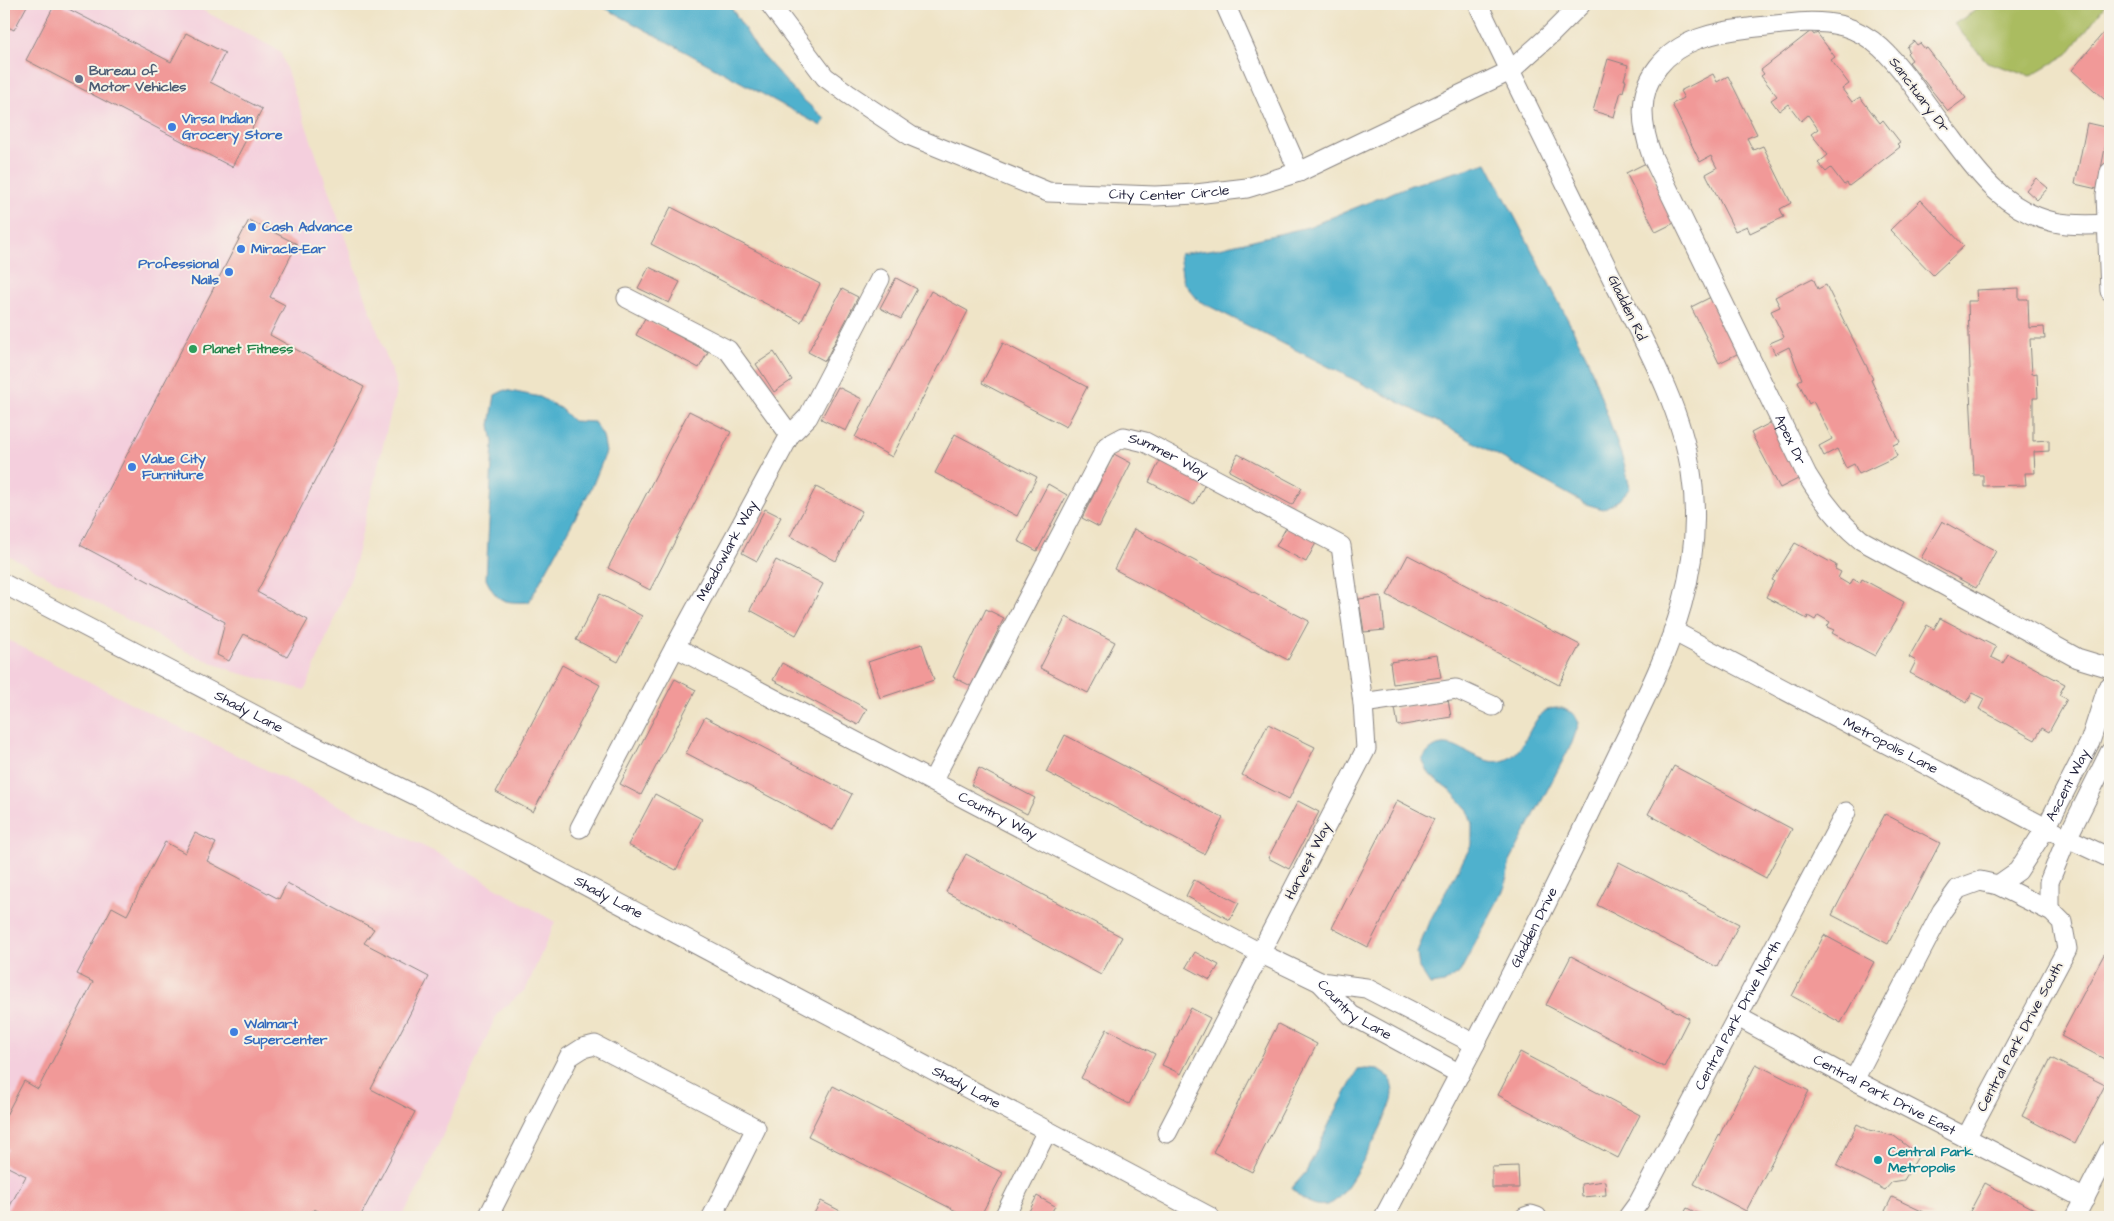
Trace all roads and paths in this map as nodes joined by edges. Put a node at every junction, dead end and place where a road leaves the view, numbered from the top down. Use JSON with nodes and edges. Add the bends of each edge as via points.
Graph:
{"nodes":[{"id":1,"x":770,"y":4,"type":"edge"},
{"id":2,"x":1225,"y":4,"type":"edge"},
{"id":3,"x":1478,"y":4,"type":"edge"},
{"id":4,"x":1581,"y":4,"type":"edge"},
{"id":5,"x":1510,"y":71,"type":"junction"},
{"id":6,"x":1655,"y":71,"type":"joint"},
{"id":7,"x":1300,"y":172,"type":"junction"},
{"id":8,"x":2110,"y":172,"type":"edge"},
{"id":9,"x":2109,"y":224,"type":"edge"},
{"id":10,"x":880,"y":279,"type":"dead end"},
{"id":11,"x":2110,"y":291,"type":"edge"},
{"id":12,"x":627,"y":298,"type":"dead end"},
{"id":13,"x":790,"y":436,"type":"junction"},
{"id":14,"x":4,"y":584,"type":"edge"},
{"id":15,"x":1672,"y":631,"type":"junction"},
{"id":16,"x":675,"y":647,"type":"junction"},
{"id":17,"x":2110,"y":668,"type":"edge"},
{"id":18,"x":2110,"y":686,"type":"edge"},
{"id":19,"x":1363,"y":703,"type":"junction"},
{"id":20,"x":1493,"y":706,"type":"dead end"},
{"id":21,"x":2110,"y":752,"type":"edge"},
{"id":22,"x":933,"y":780,"type":"junction"},
{"id":23,"x":1846,"y":812,"type":"dead end"},
{"id":24,"x":580,"y":828,"type":"dead end"},
{"id":25,"x":2046,"y":828,"type":"junction"},
{"id":26,"x":2067,"y":838,"type":"junction"},
{"id":27,"x":2110,"y":858,"type":"edge"},
{"id":28,"x":1998,"y":885,"type":"junction"},
{"id":29,"x":2049,"y":910,"type":"junction"},
{"id":30,"x":1260,"y":953,"type":"junction"},
{"id":31,"x":1320,"y":982,"type":"junction"},
{"id":32,"x":1738,"y":1017,"type":"junction"},
{"id":33,"x":1475,"y":1044,"type":"junction"},
{"id":34,"x":1460,"y":1074,"type":"junction"},
{"id":35,"x":1854,"y":1080,"type":"junction"},
{"id":36,"x":1047,"y":1131,"type":"junction"},
{"id":37,"x":1166,"y":1133,"type":"dead end"},
{"id":38,"x":1966,"y":1138,"type":"junction"},
{"id":39,"x":2110,"y":1150,"type":"edge"},
{"id":40,"x":2085,"y":1199,"type":"junction"},
{"id":41,"x":488,"y":1217,"type":"edge"},
{"id":42,"x":712,"y":1217,"type":"edge"},
{"id":43,"x":1004,"y":1217,"type":"edge"},
{"id":44,"x":1210,"y":1217,"type":"edge"},
{"id":45,"x":1384,"y":1217,"type":"edge"},
{"id":46,"x":1525,"y":1217,"type":"edge"},
{"id":47,"x":1537,"y":1217,"type":"edge"},
{"id":48,"x":1628,"y":1217,"type":"edge"},
{"id":49,"x":2075,"y":1217,"type":"edge"}],
"edges":[{"from":1,"to":7,"type":"street","name":"City Center Circle","via":[[825,77],[890,124],[1048,192],[1155,196],[1196,194],[1247,188]]},
{"from":2,"to":7,"type":"street"},
{"from":3,"to":5,"type":"street","name":"Gladden Rd"},
{"from":4,"to":5,"type":"street","name":"City Center Circle"},
{"from":5,"to":7,"type":"street","name":"City Center Circle"},
{"from":5,"to":15,"type":"street","name":"Gladden Rd","via":[[1665,387],[1685,443],[1691,472],[1694,529],[1688,581]]},
{"from":6,"to":9,"type":"street","name":"Sanctuary Dr","via":[[1683,45],[1714,34],[1810,22],[1844,27],[1871,39],[1893,58],[1961,150],[1999,195],[2027,213],[2054,222]]},
{"from":6,"to":17,"type":"street","name":"Apex Dr","via":[[1644,94],[1642,108],[1646,140],[1807,476],[1824,503],[1861,540],[2077,658]]},
{"from":8,"to":9,"type":"street","via":[[2106,195]]},
{"from":9,"to":11,"type":"street"},
{"from":10,"to":13,"type":"street","name":"Meadowlark Way","via":[[808,417]]},
{"from":12,"to":13,"type":"street","via":[[728,350]]},
{"from":13,"to":16,"type":"street","name":"Meadowlark Way"},
{"from":14,"to":36,"type":"street","name":"Shady Lane","via":[[421,798]]},
{"from":15,"to":25,"type":"street","name":"Metropolis Lane"},
{"from":15,"to":33,"type":"street","name":"Gladden Drive","via":[[1577,840]]},
{"from":16,"to":22,"type":"street","name":"Country Way"},
{"from":16,"to":24,"type":"street","name":"Meadowlark Way"},
{"from":18,"to":25,"type":"street","name":"Ascent Way","via":[[2083,758]]},
{"from":19,"to":20,"type":"street","via":[[1456,689]]},
{"from":19,"to":22,"type":"street","name":"Summer Way","via":[[1341,546],[1145,442],[1124,437],[1107,446]]},
{"from":19,"to":30,"type":"street","name":"Harvest Way","via":[[1366,748]]},
{"from":21,"to":26,"type":"street","name":"Ascent Way"},
{"from":22,"to":30,"type":"street","name":"Country Way"},
{"from":23,"to":32,"type":"street","name":"Central Park Drive North"},
{"from":25,"to":26,"type":"street","name":"Metropolis Lane"},
{"from":25,"to":28,"type":"street","name":"Ascent Way","via":[[2018,871]]},
{"from":26,"to":27,"type":"street","name":"Metropolis Lane"},
{"from":26,"to":29,"type":"street","name":"Ascent Way","via":[[2049,882]]},
{"from":28,"to":29,"type":"street","name":"Central Park Drive South"},
{"from":28,"to":35,"type":"street","via":[[1980,881],[1958,889],[1942,911]]},
{"from":29,"to":38,"type":"street","name":"Central Park Drive South","via":[[2062,922],[2066,949]]},
{"from":30,"to":31,"type":"street","name":"Country Way"},
{"from":30,"to":37,"type":"street","name":"Harvest Way"},
{"from":31,"to":33,"type":"street","name":"Country Lane","via":[[1366,988]]},
{"from":31,"to":34,"type":"street","name":"Country Lane","via":[[1351,1015]]},
{"from":32,"to":35,"type":"street","name":"Central Park Drive East"},
{"from":32,"to":48,"type":"street","name":"Central Park Drive North"},
{"from":33,"to":34,"type":"street","name":"Gladden Drive"},
{"from":34,"to":45,"type":"street","name":"Gladden Drive"},
{"from":35,"to":38,"type":"street","name":"Central Park Drive East"},
{"from":36,"to":43,"type":"street"},
{"from":36,"to":44,"type":"street","name":"Shady Lane"},
{"from":38,"to":40,"type":"street","name":"Central Park Drive East"},
{"from":39,"to":40,"type":"street"},
{"from":40,"to":49,"type":"street"},
{"from":41,"to":42,"type":"street","via":[[569,1057],[595,1045],[756,1128]]},
{"from":46,"to":47,"type":"street"}]}
